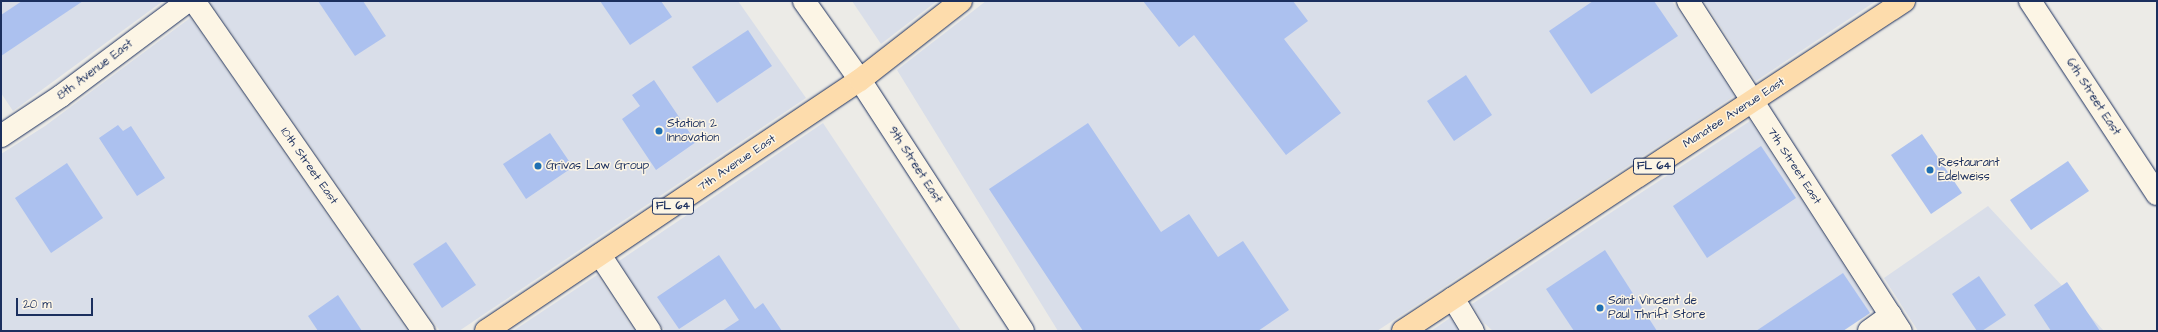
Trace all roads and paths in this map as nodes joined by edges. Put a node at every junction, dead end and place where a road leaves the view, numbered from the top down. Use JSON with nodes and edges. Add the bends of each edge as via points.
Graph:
{"nodes":[{"id":1,"x":188,"y":1,"type":"edge"},
{"id":2,"x":194,"y":1,"type":"edge"},
{"id":3,"x":804,"y":1,"type":"edge"},
{"id":4,"x":961,"y":1,"type":"edge"},
{"id":5,"x":1688,"y":1,"type":"edge"},
{"id":6,"x":1904,"y":1,"type":"edge"},
{"id":7,"x":2030,"y":1,"type":"edge"},
{"id":8,"x":860,"y":80,"type":"junction"},
{"id":9,"x":1753,"y":101,"type":"junction"},
{"id":10,"x":4,"y":128,"type":"edge"},
{"id":11,"x":2157,"y":194,"type":"edge"},
{"id":12,"x":600,"y":255,"type":"junction"},
{"id":13,"x":1453,"y":298,"type":"junction"},
{"id":14,"x":1896,"y":323,"type":"edge"},
{"id":15,"x":423,"y":331,"type":"edge"},
{"id":16,"x":486,"y":331,"type":"edge"},
{"id":17,"x":650,"y":331,"type":"edge"},
{"id":18,"x":1023,"y":331,"type":"edge"},
{"id":19,"x":1403,"y":331,"type":"edge"},
{"id":20,"x":1473,"y":331,"type":"edge"},
{"id":21,"x":1869,"y":331,"type":"edge"}],
"edges":[{"from":1,"to":10,"type":"street","name":"8th Avenue East"},
{"from":2,"to":15,"type":"street","name":"10th Street East"},
{"from":3,"to":8,"type":"street","name":"9th Street East"},
{"from":4,"to":8,"type":"main road","name":"7th Avenue East","number":"FL 64"},
{"from":5,"to":9,"type":"street","name":"7th Street East"},
{"from":6,"to":9,"type":"main road","name":"Manatee Avenue East","number":"FL 64"},
{"from":7,"to":11,"type":"street","name":"6th Street East"},
{"from":8,"to":12,"type":"main road","name":"7th Avenue East","number":"FL 64"},
{"from":8,"to":18,"type":"street","name":"9th Street East"},
{"from":9,"to":13,"type":"main road","name":"Manatee Avenue East","number":"FL 64"},
{"from":9,"to":14,"type":"street","name":"7th Street East"},
{"from":12,"to":16,"type":"main road","name":"7th Avenue East","number":"FL 64"},
{"from":12,"to":17,"type":"street"},
{"from":13,"to":19,"type":"main road","name":"Manatee Avenue East","number":"FL 64"},
{"from":13,"to":20,"type":"street"},
{"from":14,"to":21,"type":"street"}]}
